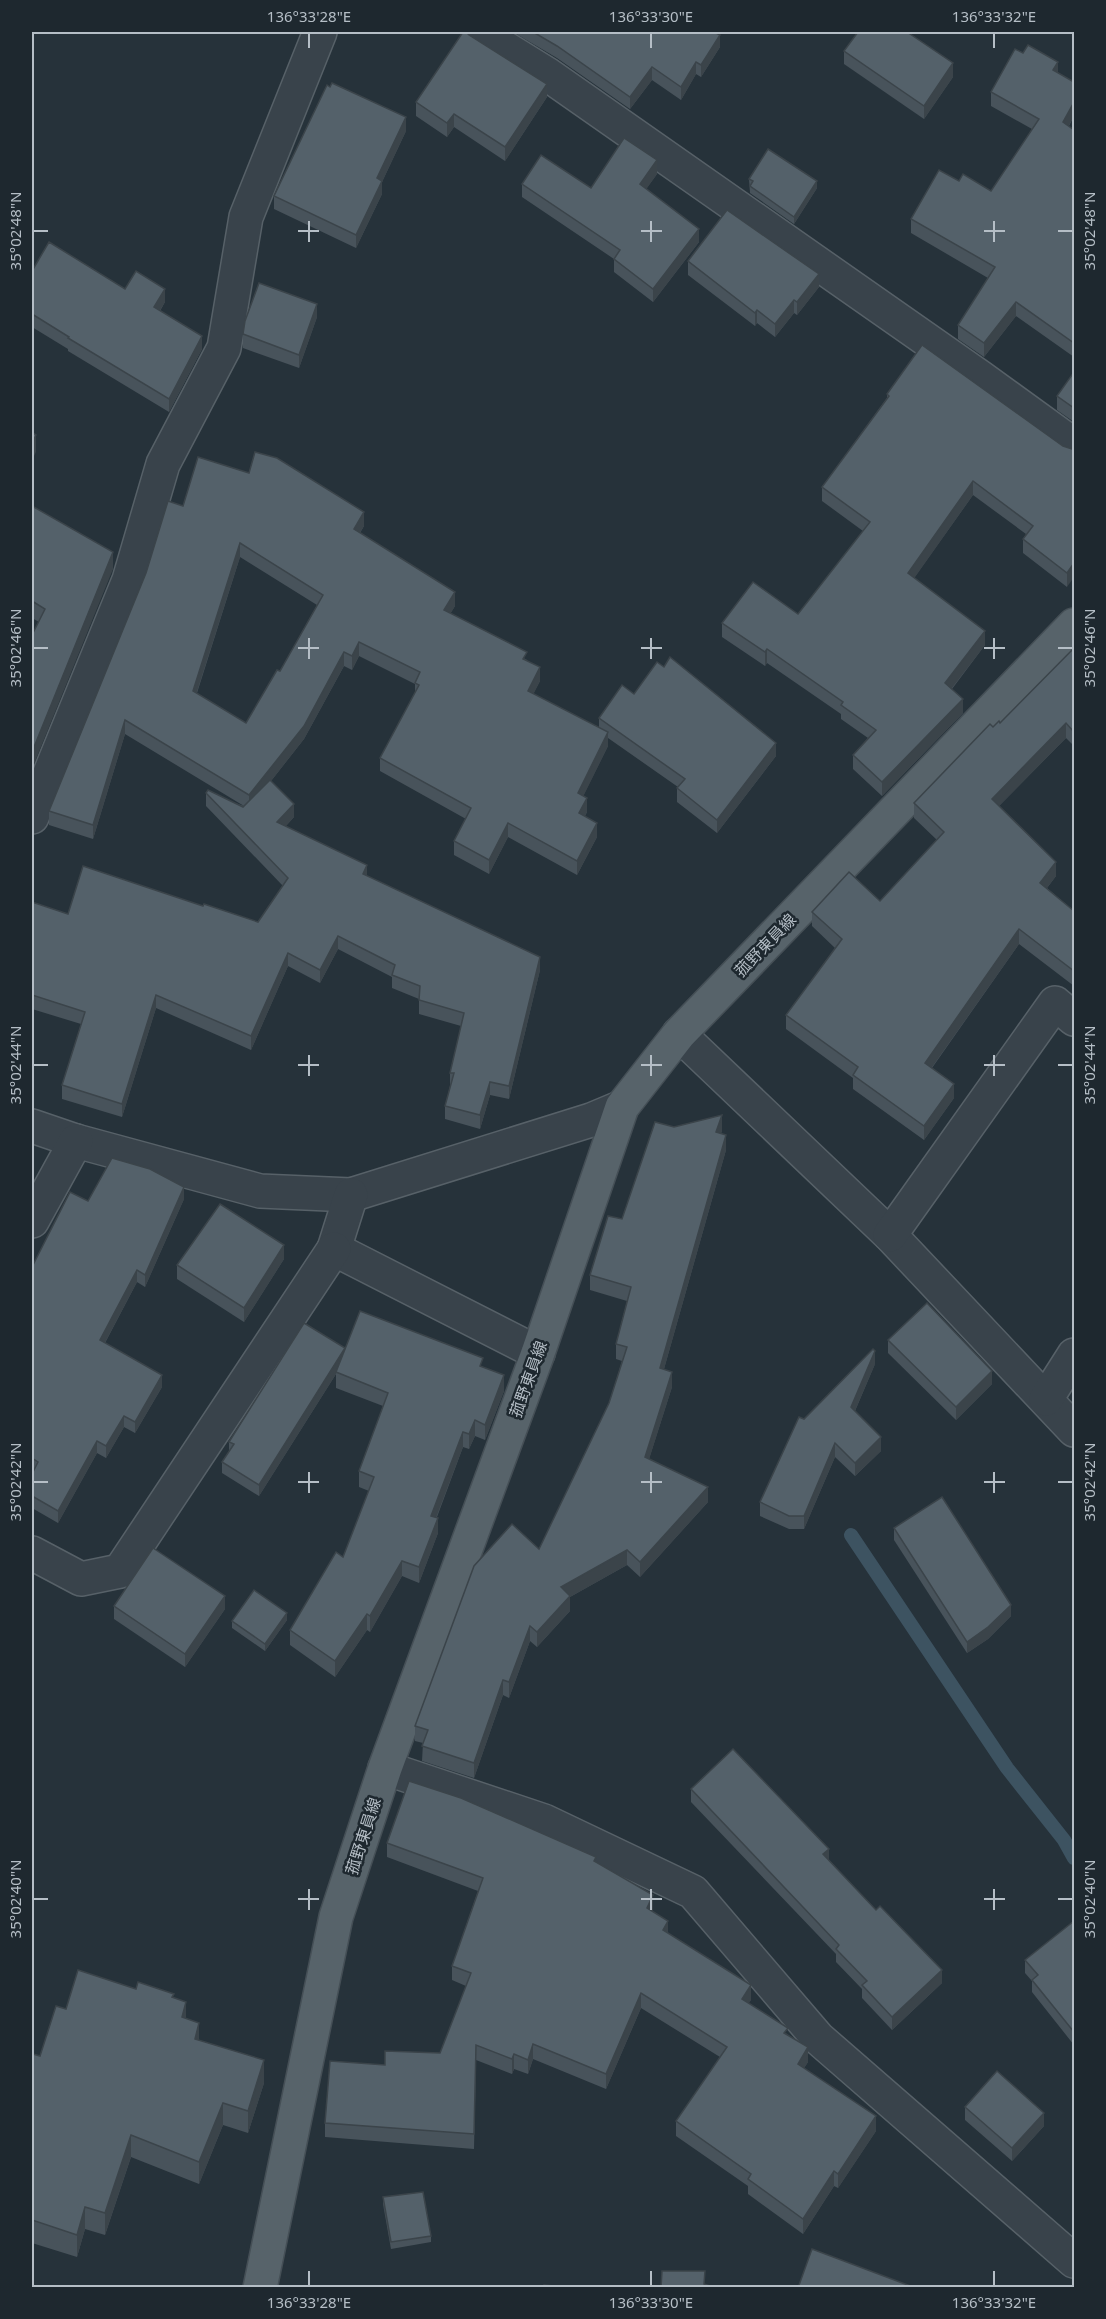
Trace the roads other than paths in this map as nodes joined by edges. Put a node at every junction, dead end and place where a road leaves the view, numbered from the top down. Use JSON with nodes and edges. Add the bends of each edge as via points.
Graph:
{"nodes":[{"id":1,"x":320,"y":32,"type":"edge"},
{"id":2,"x":479,"y":32,"type":"edge"},
{"id":3,"x":1074,"y":445,"type":"edge"},
{"id":4,"x":1074,"y":625,"type":"edge"},
{"id":5,"x":32,"y":817,"type":"edge"},
{"id":6,"x":1074,"y":1019,"type":"edge"},
{"id":7,"x":679,"y":1034,"type":"junction"},
{"id":8,"x":622,"y":1107,"type":"junction"},
{"id":9,"x":32,"y":1126,"type":"edge"},
{"id":10,"x":76,"y":1141,"type":"junction"},
{"id":11,"x":351,"y":1196,"type":"junction"},
{"id":12,"x":32,"y":1221,"type":"edge"},
{"id":13,"x":890,"y":1234,"type":"junction"},
{"id":14,"x":334,"y":1249,"type":"junction"},
{"id":15,"x":538,"y":1353,"type":"junction"},
{"id":16,"x":1074,"y":1355,"type":"edge"},
{"id":17,"x":1046,"y":1399,"type":"junction"},
{"id":18,"x":1074,"y":1430,"type":"edge"},
{"id":19,"x":32,"y":1553,"type":"edge"},
{"id":20,"x":385,"y":1768,"type":"junction"},
{"id":21,"x":1074,"y":2261,"type":"edge"},
{"id":22,"x":260,"y":2288,"type":"edge"}],
"edges":[{"from":1,"to":5,"type":"street","via":[[246,217],[224,348],[163,464],[129,580]]},
{"from":2,"to":3,"type":"street","via":[[556,81]]},
{"from":4,"to":7,"type":"main road","name":"菰野東員線"},
{"from":6,"to":13,"type":"street","via":[[1055,1003]]},
{"from":7,"to":8,"type":"main road","name":"菰野東員線"},
{"from":7,"to":13,"type":"street"},
{"from":8,"to":11,"type":"street"},
{"from":8,"to":15,"type":"main road","name":"菰野東員線"},
{"from":9,"to":10,"type":"street"},
{"from":10,"to":11,"type":"street","via":[[260,1191]]},
{"from":10,"to":12,"type":"street"},
{"from":11,"to":14,"type":"street"},
{"from":13,"to":17,"type":"street"},
{"from":14,"to":15,"type":"street"},
{"from":14,"to":19,"type":"street","via":[[120,1571],[81,1579]]},
{"from":15,"to":20,"type":"main road","name":"菰野東員線"},
{"from":16,"to":17,"type":"street"},
{"from":17,"to":18,"type":"street"},
{"from":20,"to":21,"type":"street","via":[[544,1821],[693,1892],[818,2038]]},
{"from":20,"to":22,"type":"main road","name":"菰野東員線","via":[[336,1917]]}]}
